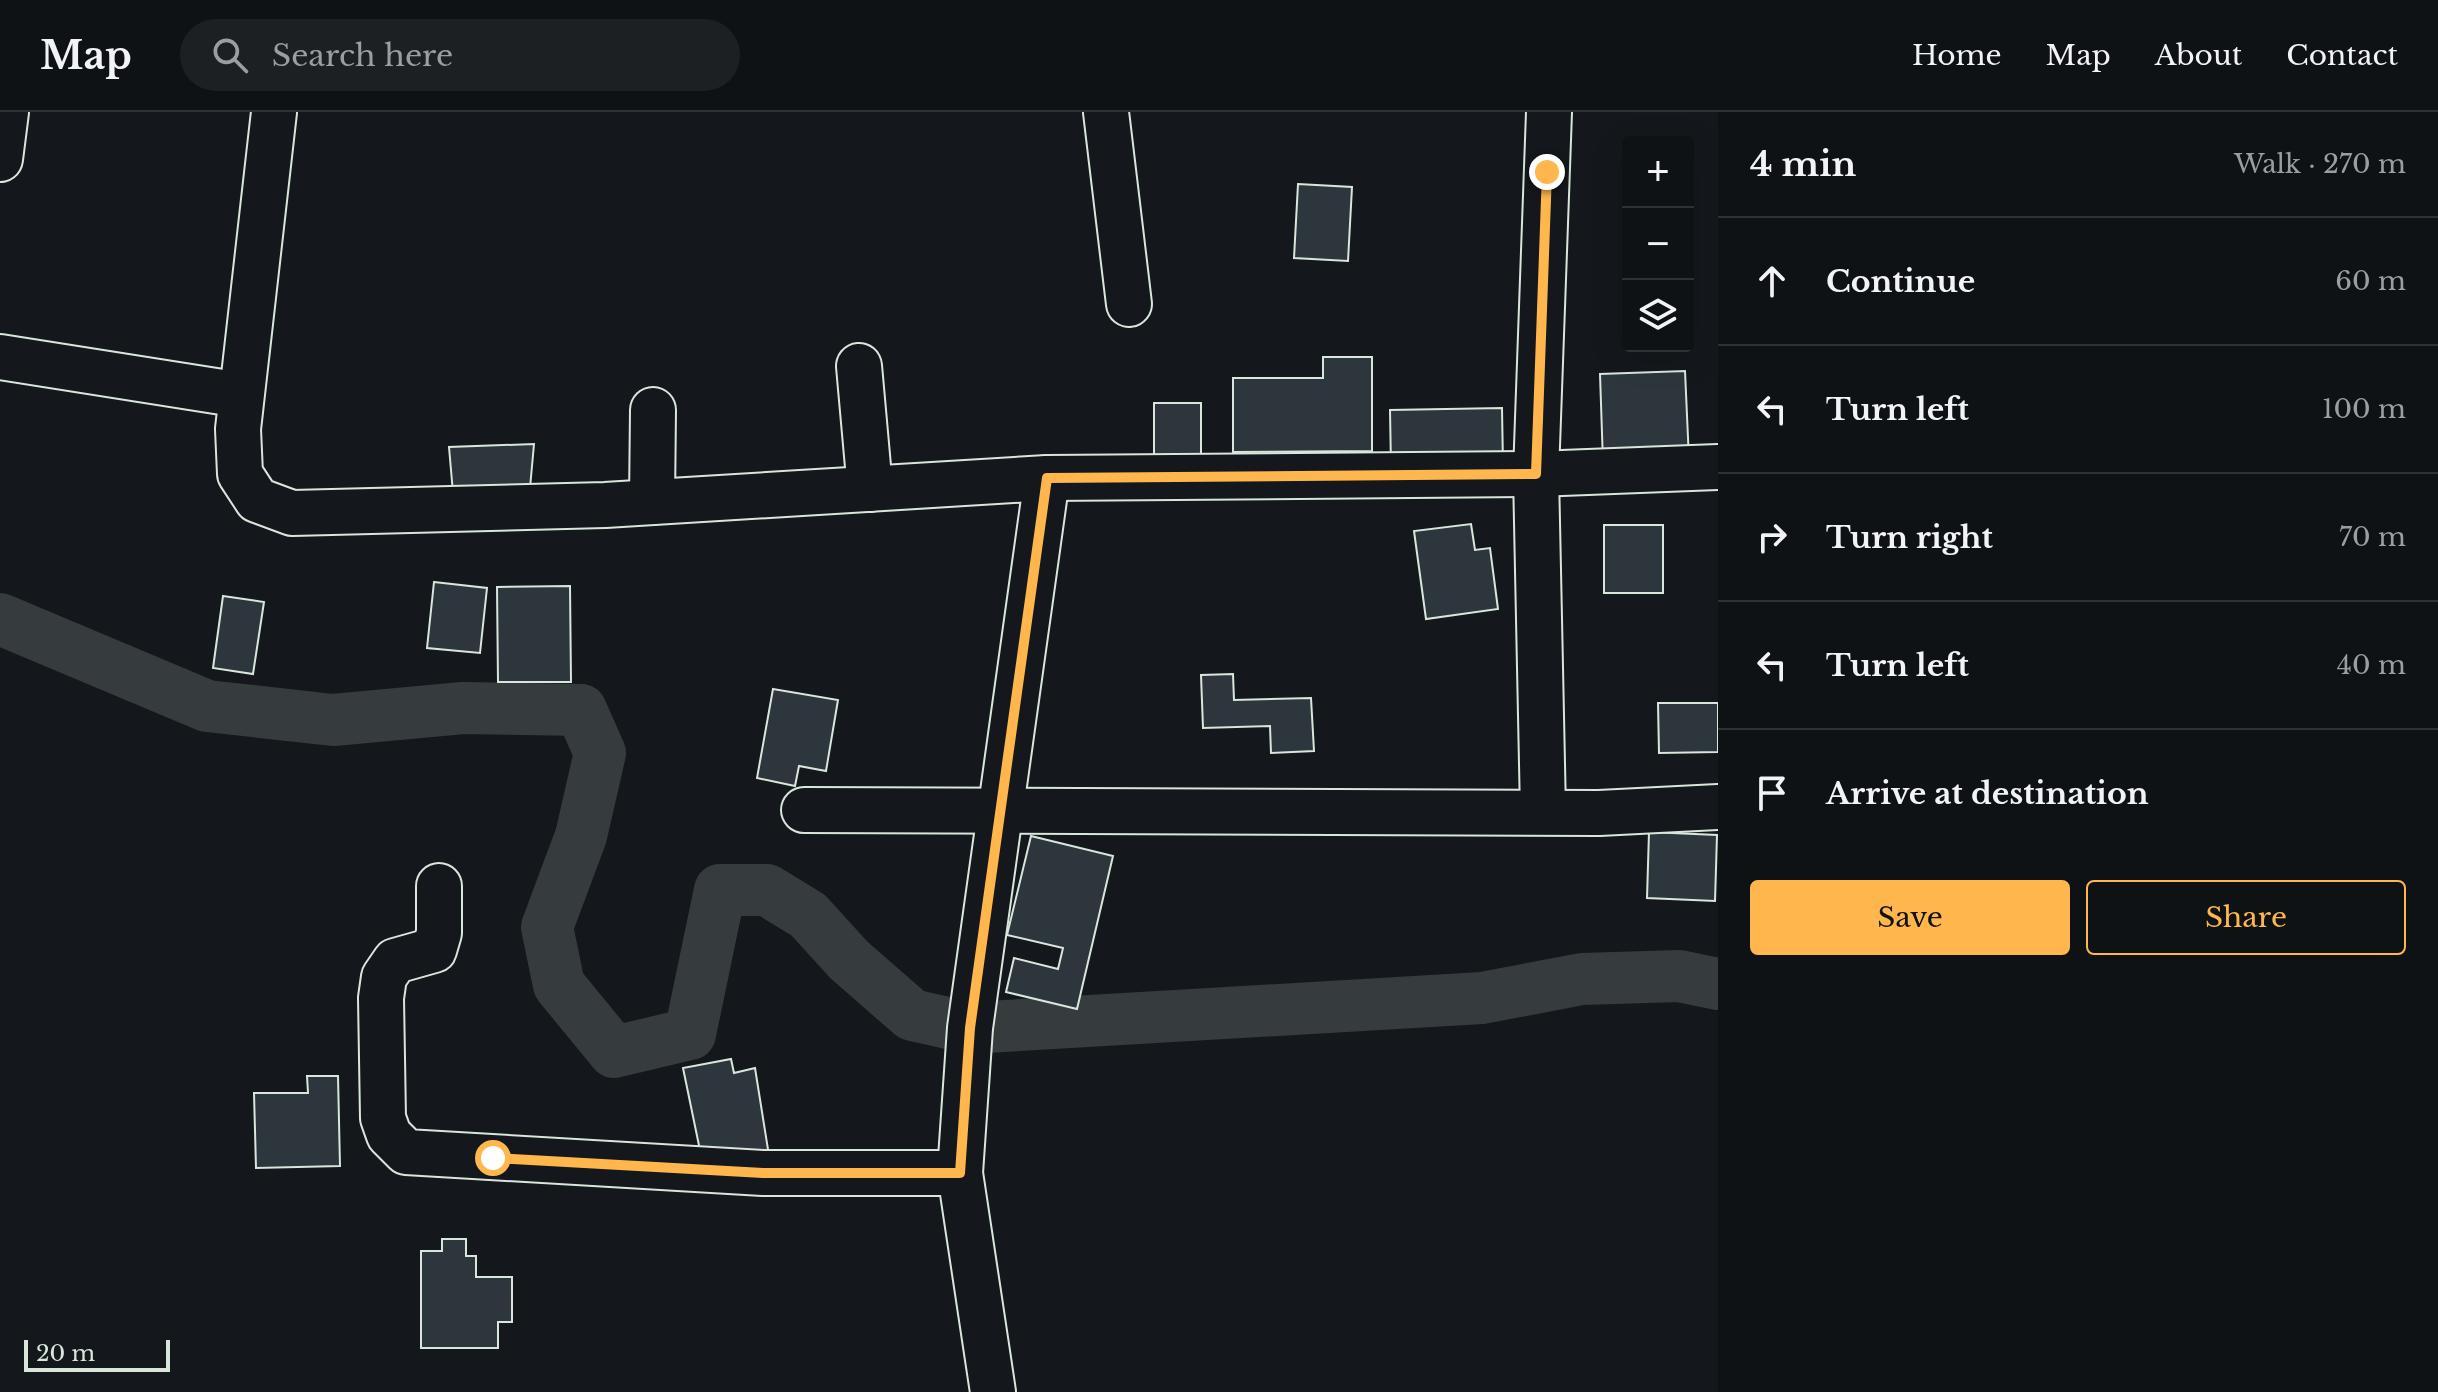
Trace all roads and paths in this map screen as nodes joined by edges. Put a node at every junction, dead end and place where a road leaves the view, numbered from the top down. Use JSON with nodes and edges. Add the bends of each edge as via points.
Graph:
{"nodes":[{"id":1,"x":6,"y":112,"type":"edge"},
{"id":2,"x":274,"y":112,"type":"edge"},
{"id":3,"x":1106,"y":112,"type":"edge"},
{"id":4,"x":1549,"y":112,"type":"edge"},
{"id":5,"x":0,"y":159,"type":"edge"},
{"id":6,"x":1129,"y":304,"type":"dead end"},
{"id":7,"x":0,"y":357,"type":"edge"},
{"id":8,"x":859,"y":366,"type":"dead end"},
{"id":9,"x":241,"y":395,"type":"junction"},
{"id":10,"x":653,"y":410,"type":"dead end"},
{"id":11,"x":1718,"y":467,"type":"edge"},
{"id":12,"x":1536,"y":474,"type":"junction"},
{"id":13,"x":1047,"y":478,"type":"junction"},
{"id":14,"x":870,"y":489,"type":"junction"},
{"id":15,"x":652,"y":502,"type":"junction"},
{"id":16,"x":1718,"y":807,"type":"edge"},
{"id":17,"x":804,"y":810,"type":"dead end"},
{"id":18,"x":1001,"y":810,"type":"junction"},
{"id":19,"x":1543,"y":812,"type":"junction"},
{"id":20,"x":439,"y":886,"type":"dead end"},
{"id":21,"x":960,"y":1173,"type":"junction"},
{"id":22,"x":993,"y":1392,"type":"edge"}],
"edges":[{"from":1,"to":5,"type":"street"},
{"from":2,"to":9,"type":"street"},
{"from":3,"to":6,"type":"street"},
{"from":4,"to":12,"type":"street"},
{"from":7,"to":9,"type":"street"},
{"from":8,"to":14,"type":"street"},
{"from":9,"to":15,"type":"street","via":[[240,474],[257,500],[292,513]]},
{"from":10,"to":15,"type":"street"},
{"from":11,"to":12,"type":"street"},
{"from":12,"to":13,"type":"street"},
{"from":12,"to":19,"type":"street"},
{"from":13,"to":14,"type":"street"},
{"from":13,"to":18,"type":"street"},
{"from":14,"to":15,"type":"street"},
{"from":16,"to":19,"type":"street"},
{"from":17,"to":18,"type":"street"},
{"from":18,"to":19,"type":"street"},
{"from":18,"to":21,"type":"street","via":[[970,1028]]},
{"from":20,"to":21,"type":"street","via":[[434,950],[395,961],[384,977],[381,998],[383,1118],[389,1135],[406,1152],[763,1173]]},
{"from":21,"to":22,"type":"street"}]}
